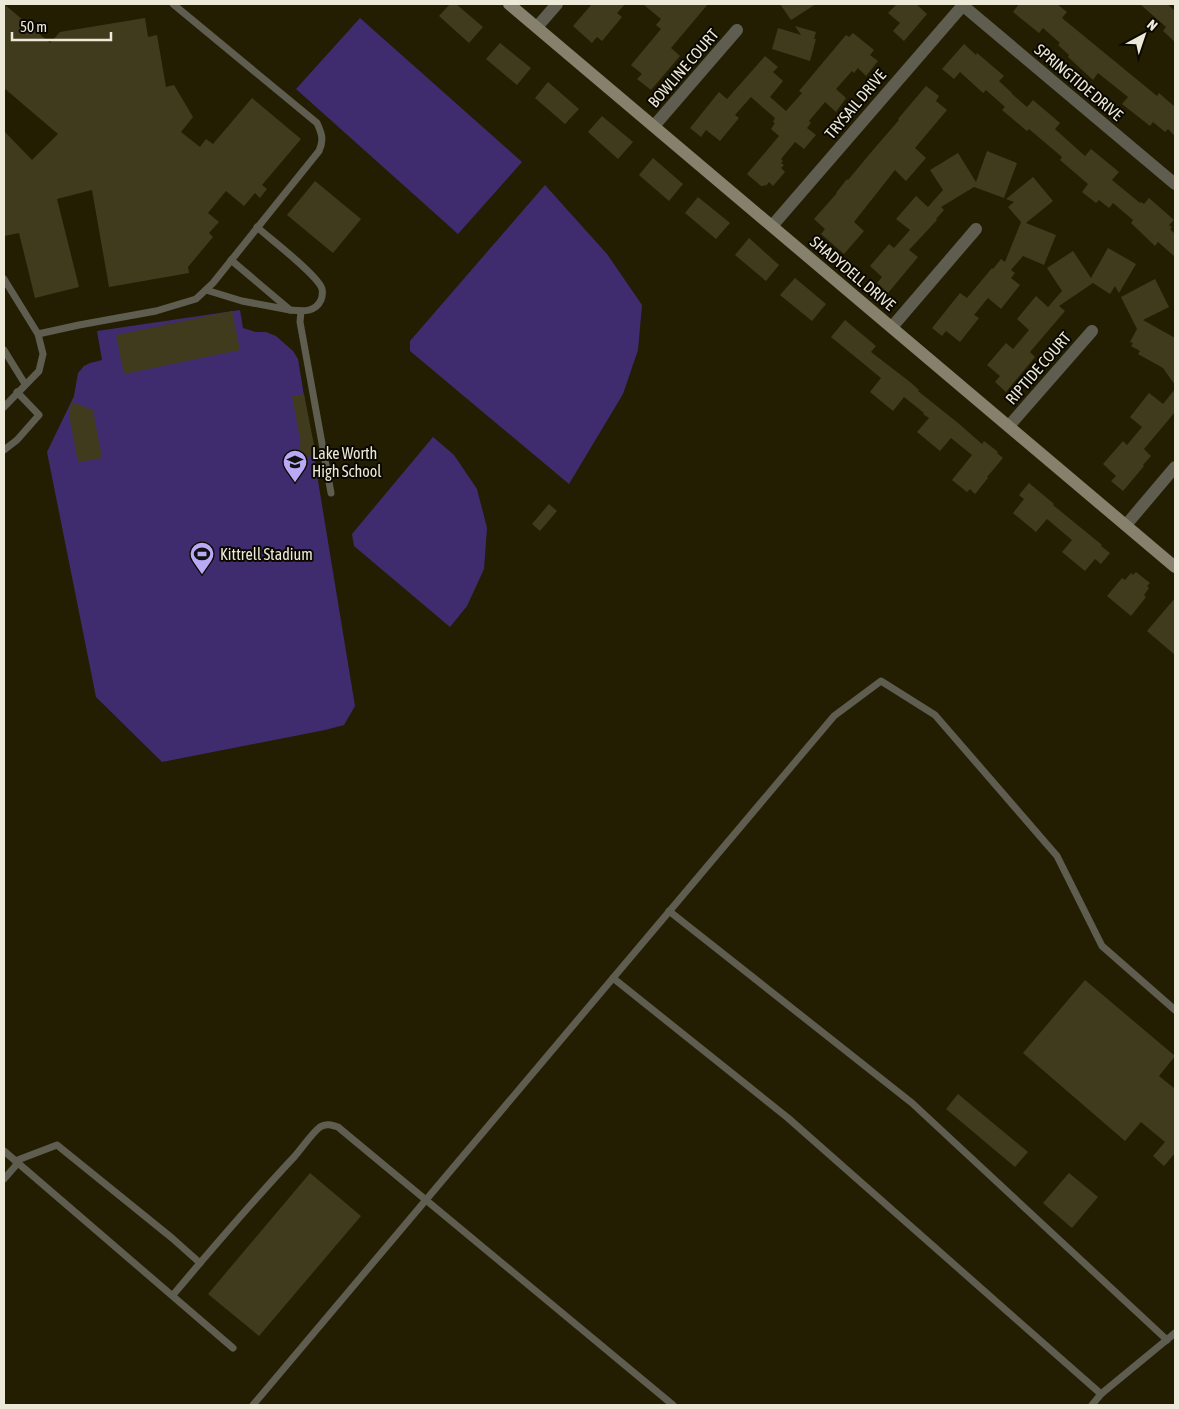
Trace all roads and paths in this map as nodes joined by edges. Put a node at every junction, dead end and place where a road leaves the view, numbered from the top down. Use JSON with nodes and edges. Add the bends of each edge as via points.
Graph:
{"nodes":[{"id":1,"x":173,"y":4,"type":"edge"},
{"id":2,"x":509,"y":4,"type":"edge"},
{"id":3,"x":557,"y":4,"type":"edge"},
{"id":4,"x":963,"y":4,"type":"edge"},
{"id":5,"x":537,"y":27,"type":"junction"},
{"id":6,"x":737,"y":30,"type":"dead end"},
{"id":7,"x":654,"y":126,"type":"junction"},
{"id":8,"x":1175,"y":184,"type":"edge"},
{"id":9,"x":772,"y":226,"type":"junction"},
{"id":10,"x":257,"y":228,"type":"junction"},
{"id":11,"x":976,"y":229,"type":"dead end"},
{"id":12,"x":231,"y":260,"type":"junction"},
{"id":13,"x":4,"y":279,"type":"edge"},
{"id":14,"x":206,"y":290,"type":"junction"},
{"id":15,"x":290,"y":310,"type":"junction"},
{"id":16,"x":301,"y":311,"type":"junction"},
{"id":17,"x":892,"y":327,"type":"junction"},
{"id":18,"x":1092,"y":331,"type":"dead end"},
{"id":19,"x":38,"y":334,"type":"junction"},
{"id":20,"x":4,"y":350,"type":"edge"},
{"id":21,"x":24,"y":384,"type":"junction"},
{"id":22,"x":17,"y":392,"type":"junction"},
{"id":23,"x":4,"y":407,"type":"edge"},
{"id":24,"x":1009,"y":426,"type":"junction"},
{"id":25,"x":4,"y":450,"type":"edge"},
{"id":26,"x":1175,"y":467,"type":"edge"},
{"id":27,"x":331,"y":493,"type":"dead end"},
{"id":28,"x":1126,"y":525,"type":"junction"},
{"id":29,"x":1175,"y":567,"type":"edge"},
{"id":30,"x":669,"y":911,"type":"junction"},
{"id":31,"x":613,"y":978,"type":"junction"},
{"id":32,"x":1175,"y":1010,"type":"edge"},
{"id":33,"x":4,"y":1151,"type":"edge"},
{"id":34,"x":16,"y":1162,"type":"junction"},
{"id":35,"x":4,"y":1179,"type":"edge"},
{"id":36,"x":426,"y":1200,"type":"junction"},
{"id":37,"x":200,"y":1263,"type":"junction"},
{"id":38,"x":173,"y":1295,"type":"junction"},
{"id":39,"x":1175,"y":1333,"type":"edge"},
{"id":40,"x":1167,"y":1340,"type":"junction"},
{"id":41,"x":233,"y":1348,"type":"dead end"},
{"id":42,"x":1102,"y":1394,"type":"junction"},
{"id":43,"x":253,"y":1405,"type":"edge"},
{"id":44,"x":673,"y":1405,"type":"edge"},
{"id":45,"x":1092,"y":1405,"type":"edge"}],
"edges":[{"from":1,"to":10,"type":"lane","via":[[302,110],[321,132],[319,151]]},
{"from":2,"to":5,"type":"street","name":"SHADYDELL DRIVE"},
{"from":3,"to":5,"type":"street"},
{"from":4,"to":8,"type":"street","name":"SPRINGTIDE DRIVE"},
{"from":4,"to":9,"type":"street","name":"TRYSAIL DRIVE"},
{"from":5,"to":7,"type":"street","name":"SHADYDELL DRIVE"},
{"from":6,"to":7,"type":"street","name":"BOWLINE COURT"},
{"from":7,"to":9,"type":"street","name":"SHADYDELL DRIVE"},
{"from":9,"to":17,"type":"street","name":"SHADYDELL DRIVE"},
{"from":10,"to":12,"type":"lane"},
{"from":10,"to":16,"type":"lane","via":[[316,277],[322,288],[319,305],[310,311]]},
{"from":11,"to":17,"type":"street"},
{"from":12,"to":14,"type":"lane"},
{"from":12,"to":15,"type":"lane"},
{"from":13,"to":19,"type":"lane"},
{"from":14,"to":15,"type":"lane"},
{"from":14,"to":19,"type":"lane","via":[[196,299],[156,311]]},
{"from":15,"to":16,"type":"lane"},
{"from":16,"to":27,"type":"lane","via":[[300,322]]},
{"from":17,"to":24,"type":"street","name":"SHADYDELL DRIVE"},
{"from":18,"to":24,"type":"street","name":"RIPTIDE COURT"},
{"from":19,"to":21,"type":"lane","via":[[43,354],[39,371]]},
{"from":20,"to":21,"type":"lane"},
{"from":21,"to":22,"type":"lane"},
{"from":22,"to":23,"type":"lane"},
{"from":22,"to":25,"type":"lane","via":[[39,415]]},
{"from":24,"to":28,"type":"street","name":"SHADYDELL DRIVE"},
{"from":26,"to":28,"type":"street"},
{"from":28,"to":29,"type":"street","name":"SHADYDELL DRIVE"},
{"from":30,"to":31,"type":"lane"},
{"from":30,"to":32,"type":"lane","via":[[834,716],[881,681],[935,715],[1057,856],[1102,946]]},
{"from":30,"to":40,"type":"lane","via":[[912,1103]]},
{"from":31,"to":36,"type":"lane"},
{"from":31,"to":42,"type":"lane","via":[[788,1118]]},
{"from":33,"to":34,"type":"lane"},
{"from":34,"to":35,"type":"lane"},
{"from":34,"to":37,"type":"lane","via":[[57,1145]]},
{"from":34,"to":38,"type":"lane"},
{"from":36,"to":37,"type":"lane","via":[[338,1127],[322,1126]]},
{"from":36,"to":43,"type":"lane"},
{"from":36,"to":44,"type":"lane"},
{"from":37,"to":38,"type":"lane"},
{"from":38,"to":41,"type":"lane"},
{"from":39,"to":40,"type":"lane"},
{"from":40,"to":42,"type":"lane"},
{"from":42,"to":45,"type":"lane"}]}
